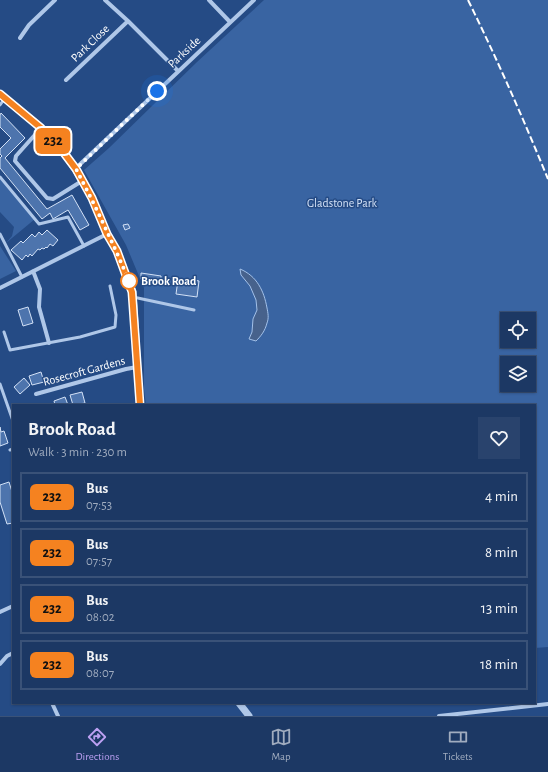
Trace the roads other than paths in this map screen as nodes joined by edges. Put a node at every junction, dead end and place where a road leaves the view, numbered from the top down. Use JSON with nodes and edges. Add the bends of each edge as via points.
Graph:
{"nodes":[{"id":1,"x":55,"y":0,"type":"edge"},
{"id":2,"x":105,"y":0,"type":"edge"},
{"id":3,"x":209,"y":0,"type":"edge"},
{"id":4,"x":254,"y":0,"type":"edge"},
{"id":5,"x":128,"y":20,"type":"junction"},
{"id":6,"x":230,"y":22,"type":"junction"},
{"id":7,"x":20,"y":38,"type":"dead end"},
{"id":8,"x":178,"y":71,"type":"junction"},
{"id":9,"x":66,"y":80,"type":"dead end"},
{"id":10,"x":2,"y":96,"type":"edge"},
{"id":11,"x":0,"y":105,"type":"edge"},
{"id":12,"x":41,"y":128,"type":"junction"},
{"id":13,"x":76,"y":169,"type":"junction"},
{"id":14,"x":0,"y":177,"type":"edge"},
{"id":15,"x":82,"y":181,"type":"junction"},
{"id":16,"x":0,"y":234,"type":"edge"},
{"id":17,"x":107,"y":234,"type":"junction"},
{"id":18,"x":84,"y":246,"type":"junction"},
{"id":19,"x":33,"y":272,"type":"junction"},
{"id":20,"x":22,"y":277,"type":"junction"},
{"id":21,"x":110,"y":286,"type":"dead end"},
{"id":22,"x":0,"y":288,"type":"edge"},
{"id":23,"x":133,"y":297,"type":"junction"},
{"id":24,"x":194,"y":310,"type":"dead end"},
{"id":25,"x":4,"y":332,"type":"dead end"},
{"id":26,"x":49,"y":343,"type":"junction"},
{"id":27,"x":137,"y":368,"type":"junction"},
{"id":28,"x":0,"y":384,"type":"edge"},
{"id":29,"x":36,"y":394,"type":"dead end"},
{"id":30,"x":140,"y":404,"type":"edge"},
{"id":31,"x":12,"y":418,"type":"edge"},
{"id":32,"x":12,"y":606,"type":"edge"},
{"id":33,"x":0,"y":612,"type":"edge"},
{"id":34,"x":12,"y":654,"type":"edge"},
{"id":35,"x":0,"y":664,"type":"edge"},
{"id":36,"x":52,"y":704,"type":"edge"},
{"id":37,"x":240,"y":704,"type":"edge"},
{"id":38,"x":548,"y":704,"type":"edge"},
{"id":39,"x":454,"y":715,"type":"edge"},
{"id":40,"x":58,"y":716,"type":"edge"},
{"id":41,"x":249,"y":716,"type":"edge"},
{"id":42,"x":439,"y":716,"type":"edge"}],
"edges":[{"from":1,"to":7,"type":"street","via":[[29,25]]},
{"from":2,"to":5,"type":"street"},
{"from":3,"to":6,"type":"street"},
{"from":4,"to":6,"type":"street","name":"Parkside"},
{"from":5,"to":8,"type":"street"},
{"from":5,"to":9,"type":"street","name":"Park Close"},
{"from":6,"to":8,"type":"street","name":"Parkside"},
{"from":8,"to":13,"type":"street","name":"Parkside"},
{"from":10,"to":11,"type":"lane"},
{"from":10,"to":12,"type":"street"},
{"from":12,"to":13,"type":"street"},
{"from":12,"to":15,"type":"street","via":[[14,161],[46,198],[52,199]]},
{"from":13,"to":15,"type":"street"},
{"from":14,"to":18,"type":"lane","via":[[39,224],[68,217]]},
{"from":15,"to":17,"type":"street"},
{"from":16,"to":20,"type":"lane"},
{"from":17,"to":18,"type":"street"},
{"from":17,"to":23,"type":"street","via":[[120,258]]},
{"from":18,"to":19,"type":"street"},
{"from":19,"to":20,"type":"street"},
{"from":19,"to":26,"type":"street","via":[[40,289],[39,307]]},
{"from":20,"to":22,"type":"street"},
{"from":21,"to":26,"type":"lane","via":[[116,315],[115,327]]},
{"from":23,"to":24,"type":"lane"},
{"from":23,"to":27,"type":"street"},
{"from":25,"to":26,"type":"lane","via":[[10,350]]},
{"from":27,"to":29,"type":"street","name":"Rosecroft Gardens"},
{"from":27,"to":30,"type":"street"},
{"from":28,"to":31,"type":"lane"},
{"from":32,"to":33,"type":"street"},
{"from":34,"to":35,"type":"street"},
{"from":36,"to":40,"type":"street"},
{"from":37,"to":41,"type":"street"},
{"from":38,"to":39,"type":"street"},
{"from":39,"to":42,"type":"street"}]}
